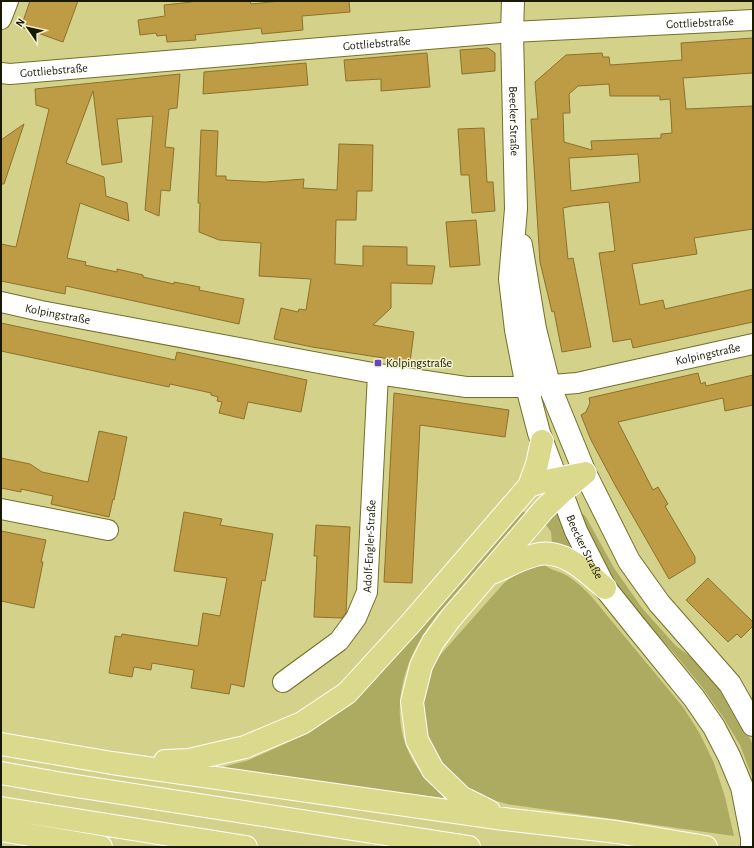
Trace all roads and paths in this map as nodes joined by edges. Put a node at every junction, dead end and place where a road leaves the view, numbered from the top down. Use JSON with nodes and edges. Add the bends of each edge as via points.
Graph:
{"nodes":[{"id":1,"x":8,"y":1,"type":"edge"},
{"id":2,"x":513,"y":1,"type":"edge"},
{"id":3,"x":1,"y":20,"type":"edge"},
{"id":4,"x":753,"y":20,"type":"edge"},
{"id":5,"x":512,"y":32,"type":"junction"},
{"id":6,"x":1,"y":73,"type":"edge"},
{"id":7,"x":516,"y":209,"type":"junction"},
{"id":8,"x":1,"y":302,"type":"edge"},
{"id":9,"x":753,"y":344,"type":"edge"},
{"id":10,"x":378,"y":374,"type":"junction"},
{"id":11,"x":549,"y":385,"type":"junction"},
{"id":12,"x":527,"y":387,"type":"junction"},
{"id":13,"x":542,"y":441,"type":"junction"},
{"id":14,"x":585,"y":473,"type":"junction"},
{"id":15,"x":559,"y":485,"type":"junction"},
{"id":16,"x":529,"y":486,"type":"junction"},
{"id":17,"x":1,"y":509,"type":"edge"},
{"id":18,"x":108,"y":530,"type":"dead end"},
{"id":19,"x":487,"y":575,"type":"junction"},
{"id":20,"x":606,"y":588,"type":"junction"},
{"id":21,"x":283,"y":682,"type":"dead end"},
{"id":22,"x":753,"y":725,"type":"edge"},
{"id":23,"x":1,"y":744,"type":"edge"},
{"id":24,"x":112,"y":763,"type":"junction"},
{"id":25,"x":1,"y":773,"type":"edge"},
{"id":26,"x":1,"y":808,"type":"edge"},
{"id":27,"x":504,"y":818,"type":"junction"},
{"id":28,"x":1,"y":830,"type":"edge"},
{"id":29,"x":101,"y":847,"type":"edge"},
{"id":30,"x":246,"y":847,"type":"edge"},
{"id":31,"x":469,"y":847,"type":"edge"},
{"id":32,"x":706,"y":847,"type":"edge"},
{"id":33,"x":752,"y":847,"type":"edge"}],
"edges":[{"from":1,"to":3,"type":"street"},
{"from":2,"to":5,"type":"street","name":"Beecker Straße"},
{"from":4,"to":5,"type":"street","name":"Gottliebstraße"},
{"from":5,"to":6,"type":"street","name":"Gottliebstraße"},
{"from":5,"to":7,"type":"street","name":"Beecker Straße"},
{"from":7,"to":11,"type":"street","name":"Beecker Straße","via":[[535,328]]},
{"from":7,"to":12,"type":"street","name":"Beecker Straße","via":[[510,279],[516,330]]},
{"from":8,"to":10,"type":"street","name":"Kolpingstraße"},
{"from":9,"to":11,"type":"street","name":"Kolpingstraße","via":[[577,383]]},
{"from":10,"to":12,"type":"street","name":"Kolpingstraße","via":[[466,387]]},
{"from":10,"to":21,"type":"street","name":"Adolf-Engler-Straße","via":[[367,592],[356,618],[339,641]]},
{"from":11,"to":12,"type":"street","name":"Kolpingstraße"},
{"from":11,"to":14,"type":"street","name":"Beecker Straße"},
{"from":12,"to":13,"type":"street","name":"Beecker Straße"},
{"from":13,"to":15,"type":"street","name":"Beecker Straße"},
{"from":13,"to":16,"type":"highway"},
{"from":14,"to":15,"type":"highway"},
{"from":14,"to":22,"type":"street","name":"Beecker Straße","via":[[629,561],[659,603],[730,684]]},
{"from":15,"to":16,"type":"highway"},
{"from":15,"to":19,"type":"highway","via":[[544,509]]},
{"from":15,"to":20,"type":"street","name":"Beecker Straße","via":[[576,531]]},
{"from":16,"to":24,"type":"highway","via":[[347,693],[302,723],[245,747],[189,760]]},
{"from":17,"to":18,"type":"street"},
{"from":19,"to":20,"type":"highway","via":[[536,554],[549,554],[560,556],[579,566]]},
{"from":19,"to":27,"type":"highway","via":[[433,642],[422,666],[412,702],[418,740],[433,770],[461,797]]},
{"from":20,"to":33,"type":"street","name":"Beecker Straße","via":[[714,727],[742,787]]},
{"from":23,"to":24,"type":"highway"},
{"from":24,"to":27,"type":"highway"},
{"from":25,"to":31,"type":"highway"},
{"from":26,"to":30,"type":"highway"},
{"from":27,"to":32,"type":"highway","via":[[617,832]]},
{"from":28,"to":29,"type":"highway"}]}
